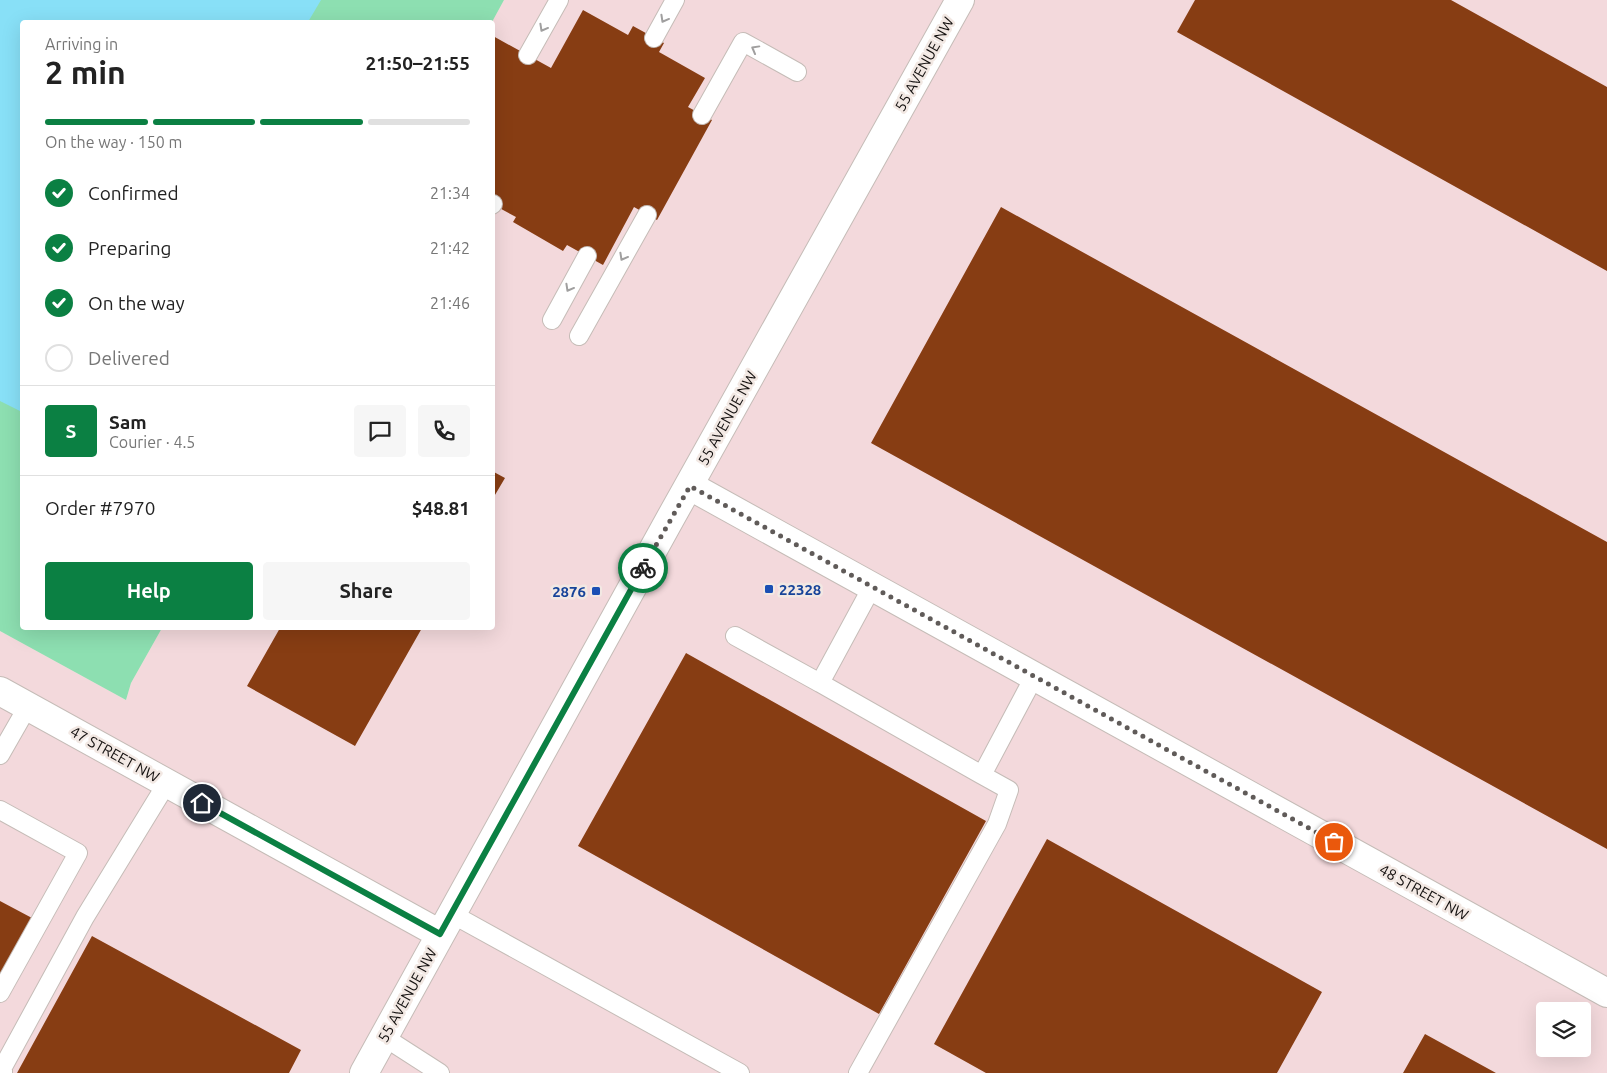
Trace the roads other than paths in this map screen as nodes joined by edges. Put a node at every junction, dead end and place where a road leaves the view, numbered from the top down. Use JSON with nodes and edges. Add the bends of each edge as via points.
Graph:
{"nodes":[{"id":1,"x":559,"y":0,"type":"edge"},
{"id":2,"x":675,"y":0,"type":"edge"},
{"id":3,"x":960,"y":0,"type":"edge"},
{"id":4,"x":654,"y":38,"type":"dead end"},
{"id":5,"x":528,"y":55,"type":"dead end"},
{"id":6,"x":798,"y":72,"type":"dead end"},
{"id":7,"x":702,"y":115,"type":"dead end"},
{"id":8,"x":647,"y":215,"type":"dead end"},
{"id":9,"x":587,"y":256,"type":"dead end"},
{"id":10,"x":552,"y":320,"type":"dead end"},
{"id":11,"x":579,"y":336,"type":"dead end"},
{"id":12,"x":690,"y":486,"type":"junction"},
{"id":13,"x":872,"y":587,"type":"junction"},
{"id":14,"x":735,"y":636,"type":"dead end"},
{"id":15,"x":1034,"y":677,"type":"junction"},
{"id":16,"x":820,"y":683,"type":"junction"},
{"id":17,"x":0,"y":691,"type":"edge"},
{"id":18,"x":28,"y":706,"type":"junction"},
{"id":19,"x":0,"y":755,"type":"edge"},
{"id":20,"x":982,"y":775,"type":"junction"},
{"id":21,"x":168,"y":784,"type":"junction"},
{"id":22,"x":0,"y":810,"type":"edge"},
{"id":23,"x":446,"y":924,"type":"junction"},
{"id":24,"x":0,"y":993,"type":"edge"},
{"id":25,"x":1607,"y":993,"type":"edge"},
{"id":26,"x":384,"y":1037,"type":"junction"},
{"id":27,"x":3,"y":1073,"type":"edge"},
{"id":28,"x":364,"y":1073,"type":"edge"},
{"id":29,"x":440,"y":1073,"type":"edge"},
{"id":30,"x":740,"y":1073,"type":"edge"},
{"id":31,"x":858,"y":1073,"type":"edge"}],
"edges":[{"from":1,"to":5,"type":"lane","one_way":true},
{"from":2,"to":4,"type":"lane","one_way":true},
{"from":3,"to":12,"type":"street","name":"55 AVENUE NW"},
{"from":6,"to":7,"type":"lane","one_way":true,"via":[[743,42]]},
{"from":8,"to":11,"type":"lane","one_way":true},
{"from":9,"to":10,"type":"lane","one_way":true},
{"from":12,"to":13,"type":"street","name":"48 STREET NW"},
{"from":12,"to":23,"type":"street","name":"55 AVENUE NW"},
{"from":13,"to":15,"type":"street","name":"48 STREET NW"},
{"from":13,"to":16,"type":"lane"},
{"from":14,"to":16,"type":"lane"},
{"from":15,"to":20,"type":"lane"},
{"from":15,"to":25,"type":"street","name":"48 STREET NW"},
{"from":16,"to":20,"type":"lane"},
{"from":17,"to":18,"type":"street","name":"47 STREET NW"},
{"from":18,"to":19,"type":"lane"},
{"from":18,"to":21,"type":"street","name":"47 STREET NW"},
{"from":20,"to":31,"type":"lane","via":[[1009,790],[997,824]]},
{"from":21,"to":23,"type":"street","name":"47 STREET NW"},
{"from":21,"to":27,"type":"lane","via":[[84,917],[3,1067]]},
{"from":22,"to":24,"type":"lane","via":[[78,853]]},
{"from":23,"to":26,"type":"street","name":"55 AVENUE NW"},
{"from":23,"to":30,"type":"lane"},
{"from":26,"to":28,"type":"street","name":"55 AVENUE NW"},
{"from":26,"to":29,"type":"lane"}]}
